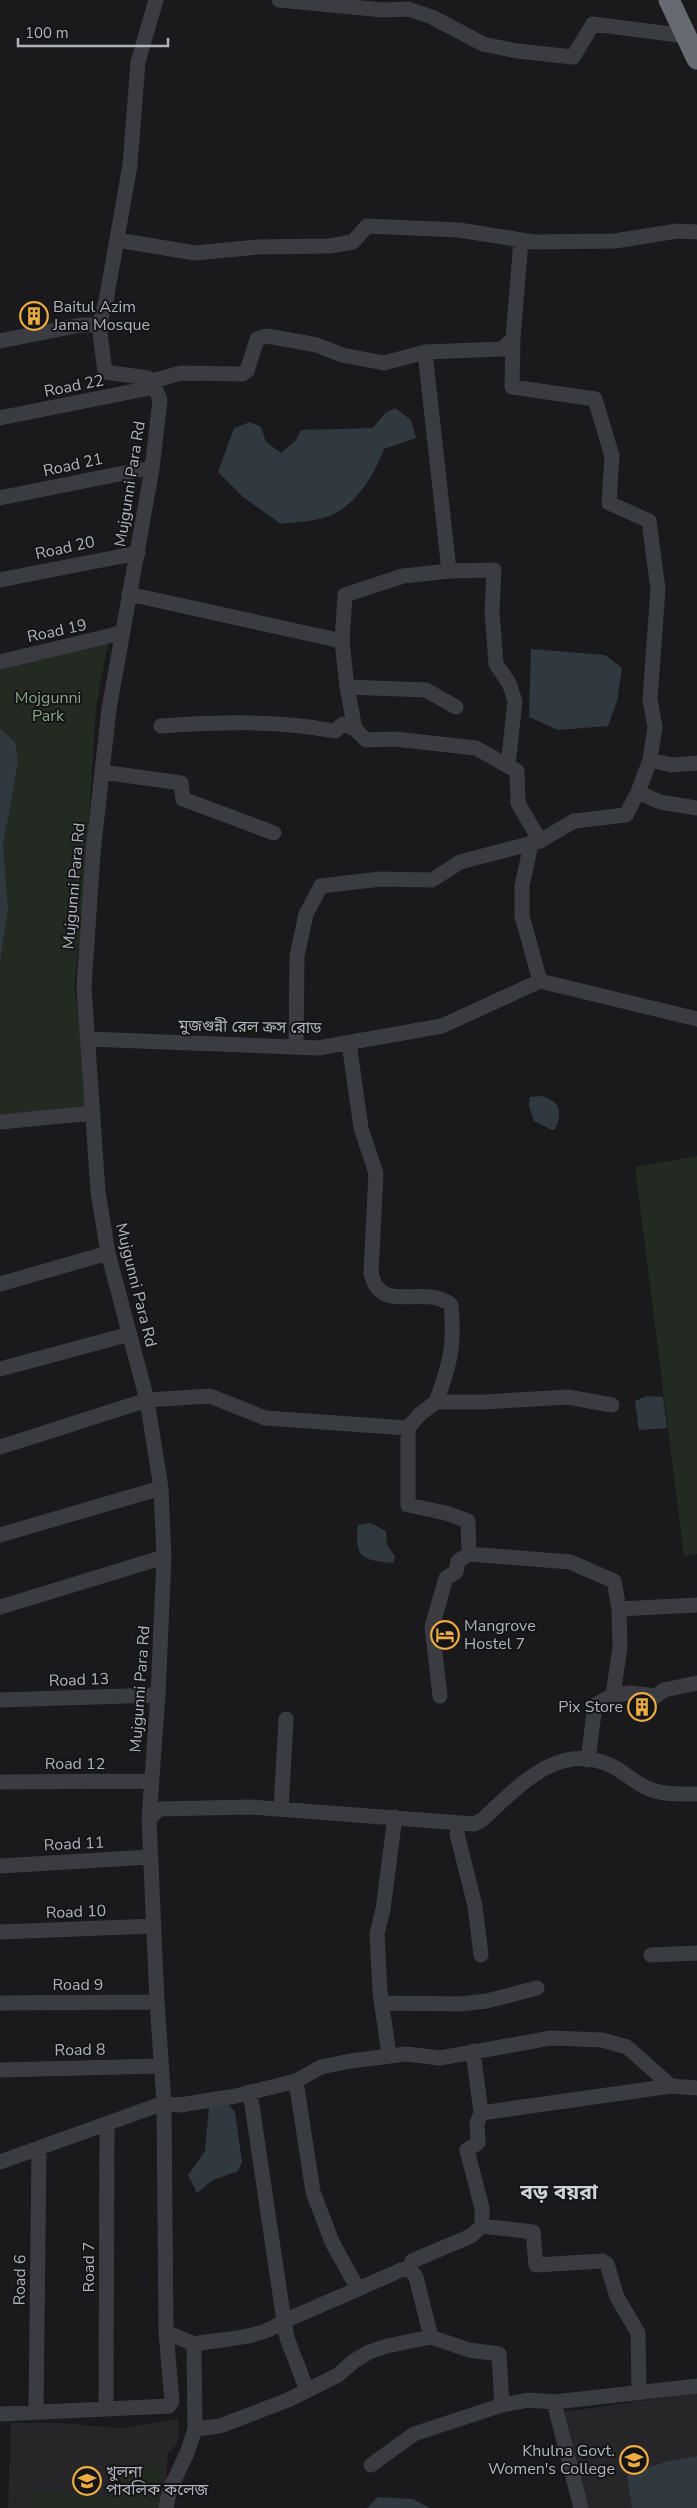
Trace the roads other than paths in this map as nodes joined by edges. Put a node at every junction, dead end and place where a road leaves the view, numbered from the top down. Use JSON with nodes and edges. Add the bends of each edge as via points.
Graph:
{"nodes":[{"id":1,"x":156,"y":0,"type":"edge"},
{"id":2,"x":279,"y":0,"type":"edge"},
{"id":3,"x":669,"y":0,"type":"edge"},
{"id":4,"x":686,"y":36,"type":"junction"},
{"id":5,"x":697,"y":59,"type":"edge"},
{"id":6,"x":697,"y":232,"type":"edge"},
{"id":7,"x":117,"y":240,"type":"junction"},
{"id":8,"x":521,"y":240,"type":"junction"},
{"id":9,"x":99,"y":324,"type":"junction"},
{"id":10,"x":512,"y":339,"type":"junction"},
{"id":11,"x":0,"y":341,"type":"edge"},
{"id":12,"x":425,"y":352,"type":"junction"},
{"id":13,"x":153,"y":384,"type":"junction"},
{"id":14,"x":0,"y":418,"type":"edge"},
{"id":15,"x":152,"y":469,"type":"junction"},
{"id":16,"x":0,"y":498,"type":"edge"},
{"id":17,"x":138,"y":553,"type":"junction"},
{"id":18,"x":449,"y":571,"type":"junction"},
{"id":19,"x":0,"y":580,"type":"edge"},
{"id":20,"x":130,"y":594,"type":"junction"},
{"id":21,"x":121,"y":634,"type":"junction"},
{"id":22,"x":342,"y":641,"type":"junction"},
{"id":23,"x":0,"y":662,"type":"edge"},
{"id":24,"x":347,"y":688,"type":"junction"},
{"id":25,"x":456,"y":707,"type":"dead end"},
{"id":26,"x":161,"y":726,"type":"dead end"},
{"id":27,"x":356,"y":728,"type":"junction"},
{"id":28,"x":650,"y":760,"type":"junction"},
{"id":29,"x":697,"y":763,"type":"edge"},
{"id":30,"x":508,"y":766,"type":"junction"},
{"id":31,"x":102,"y":772,"type":"junction"},
{"id":32,"x":638,"y":792,"type":"junction"},
{"id":33,"x":697,"y":808,"type":"edge"},
{"id":34,"x":274,"y":832,"type":"dead end"},
{"id":35,"x":536,"y":842,"type":"junction"},
{"id":36,"x":540,"y":981,"type":"junction"},
{"id":37,"x":697,"y":1019,"type":"edge"},
{"id":38,"x":87,"y":1039,"type":"junction"},
{"id":39,"x":349,"y":1042,"type":"junction"},
{"id":40,"x":296,"y":1047,"type":"junction"},
{"id":41,"x":93,"y":1113,"type":"junction"},
{"id":42,"x":0,"y":1122,"type":"edge"},
{"id":43,"x":108,"y":1253,"type":"junction"},
{"id":44,"x":0,"y":1284,"type":"edge"},
{"id":45,"x":130,"y":1334,"type":"junction"},
{"id":46,"x":0,"y":1369,"type":"edge"},
{"id":47,"x":147,"y":1400,"type":"junction"},
{"id":48,"x":436,"y":1402,"type":"junction"},
{"id":49,"x":612,"y":1405,"type":"dead end"},
{"id":50,"x":408,"y":1428,"type":"junction"},
{"id":51,"x":0,"y":1447,"type":"edge"},
{"id":52,"x":161,"y":1488,"type":"junction"},
{"id":53,"x":0,"y":1536,"type":"edge"},
{"id":54,"x":469,"y":1554,"type":"junction"},
{"id":55,"x":164,"y":1557,"type":"junction"},
{"id":56,"x":697,"y":1605,"type":"edge"},
{"id":57,"x":0,"y":1606,"type":"edge"},
{"id":58,"x":619,"y":1609,"type":"junction"},
{"id":59,"x":697,"y":1683,"type":"edge"},
{"id":60,"x":158,"y":1695,"type":"junction"},
{"id":61,"x":613,"y":1695,"type":"junction"},
{"id":62,"x":440,"y":1696,"type":"dead end"},
{"id":63,"x":0,"y":1700,"type":"edge"},
{"id":64,"x":286,"y":1719,"type":"dead end"},
{"id":65,"x":588,"y":1760,"type":"junction"},
{"id":66,"x":151,"y":1781,"type":"junction"},
{"id":67,"x":0,"y":1782,"type":"edge"},
{"id":68,"x":697,"y":1794,"type":"edge"},
{"id":69,"x":281,"y":1809,"type":"junction"},
{"id":70,"x":395,"y":1817,"type":"junction"},
{"id":71,"x":149,"y":1819,"type":"junction"},
{"id":72,"x":459,"y":1824,"type":"junction"},
{"id":73,"x":150,"y":1857,"type":"junction"},
{"id":74,"x":0,"y":1866,"type":"edge"},
{"id":75,"x":154,"y":1926,"type":"junction"},
{"id":76,"x":0,"y":1932,"type":"edge"},
{"id":77,"x":697,"y":1953,"type":"edge"},
{"id":78,"x":651,"y":1955,"type":"dead end"},
{"id":79,"x":481,"y":1956,"type":"dead end"},
{"id":80,"x":537,"y":1988,"type":"dead end"},
{"id":81,"x":157,"y":2002,"type":"junction"},
{"id":82,"x":0,"y":2003,"type":"edge"},
{"id":83,"x":381,"y":2003,"type":"junction"},
{"id":84,"x":473,"y":2051,"type":"junction"},
{"id":85,"x":389,"y":2055,"type":"junction"},
{"id":86,"x":160,"y":2066,"type":"junction"},
{"id":87,"x":0,"y":2070,"type":"edge"},
{"id":88,"x":296,"y":2080,"type":"junction"},
{"id":89,"x":671,"y":2086,"type":"junction"},
{"id":90,"x":697,"y":2088,"type":"edge"},
{"id":91,"x":250,"y":2092,"type":"junction"},
{"id":92,"x":164,"y":2103,"type":"junction"},
{"id":93,"x":482,"y":2113,"type":"junction"},
{"id":94,"x":107,"y":2124,"type":"junction"},
{"id":95,"x":39,"y":2148,"type":"junction"},
{"id":96,"x":0,"y":2162,"type":"edge"},
{"id":97,"x":482,"y":2226,"type":"junction"},
{"id":98,"x":410,"y":2269,"type":"junction"},
{"id":99,"x":358,"y":2289,"type":"junction"},
{"id":100,"x":284,"y":2321,"type":"junction"},
{"id":101,"x":166,"y":2332,"type":"junction"},
{"id":102,"x":431,"y":2337,"type":"junction"},
{"id":103,"x":194,"y":2344,"type":"junction"},
{"id":104,"x":697,"y":2386,"type":"edge"},
{"id":105,"x":307,"y":2390,"type":"junction"},
{"id":106,"x":639,"y":2394,"type":"junction"},
{"id":107,"x":554,"y":2402,"type":"junction"},
{"id":108,"x":502,"y":2405,"type":"junction"},
{"id":109,"x":106,"y":2409,"type":"junction"},
{"id":110,"x":36,"y":2412,"type":"junction"},
{"id":111,"x":0,"y":2414,"type":"edge"},
{"id":112,"x":195,"y":2429,"type":"junction"},
{"id":113,"x":371,"y":2465,"type":"dead end"},
{"id":114,"x":166,"y":2508,"type":"edge"},
{"id":115,"x":581,"y":2508,"type":"edge"}],
"edges":[{"from":1,"to":7,"type":"street","via":[[138,62],[130,165]]},
{"from":2,"to":4,"type":"street","via":[[384,10],[408,9],[432,17],[483,44],[574,57],[593,24]]},
{"from":3,"to":4,"type":"highway"},
{"from":4,"to":5,"type":"highway"},
{"from":6,"to":8,"type":"street","via":[[677,231],[615,241]]},
{"from":7,"to":8,"type":"street","via":[[195,253],[257,247],[329,246],[353,242],[367,226],[459,230]]},
{"from":7,"to":9,"type":"street"},
{"from":8,"to":10,"type":"street"},
{"from":9,"to":11,"type":"street"},
{"from":9,"to":13,"type":"street","via":[[105,372],[148,378]]},
{"from":10,"to":12,"type":"street","via":[[502,349]]},
{"from":10,"to":28,"type":"street","via":[[512,387],[595,400],[612,456],[609,503],[650,521],[658,588],[650,700],[655,727]]},
{"from":12,"to":13,"type":"street","name":"Road 22","via":[[384,363],[267,336],[257,339],[247,371],[242,374],[181,373]]},
{"from":12,"to":18,"type":"street"},
{"from":13,"to":14,"type":"street","name":"Road 22"},
{"from":13,"to":15,"type":"street","name":"Mujgunni Para Rd","via":[[160,400]]},
{"from":15,"to":16,"type":"street","name":"Road 21"},
{"from":15,"to":17,"type":"street","name":"Mujgunni Para Rd"},
{"from":17,"to":19,"type":"street","name":"Road 20"},
{"from":17,"to":20,"type":"street","name":"Mujgunni Para Rd"},
{"from":18,"to":22,"type":"street","via":[[403,576],[345,595]]},
{"from":18,"to":30,"type":"street","via":[[494,570],[492,611],[496,664],[509,683],[515,701]]},
{"from":20,"to":21,"type":"street","name":"Mujgunni Para Rd"},
{"from":20,"to":22,"type":"street"},
{"from":21,"to":23,"type":"street","name":"Road 19"},
{"from":21,"to":31,"type":"street","name":"Mujgunni Para Rd"},
{"from":22,"to":24,"type":"street"},
{"from":24,"to":25,"type":"street","via":[[426,690]]},
{"from":24,"to":27,"type":"street"},
{"from":26,"to":27,"type":"street","via":[[283,724],[335,731],[343,724]]},
{"from":27,"to":30,"type":"street","via":[[366,740],[394,739],[476,748]]},
{"from":28,"to":29,"type":"street","via":[[672,765]]},
{"from":28,"to":32,"type":"street"},
{"from":30,"to":35,"type":"street","via":[[517,771],[518,803]]},
{"from":31,"to":34,"type":"street","via":[[181,783],[183,800]]},
{"from":31,"to":38,"type":"street","name":"Mujgunni Para Rd","via":[[86,952]]},
{"from":32,"to":33,"type":"street","via":[[660,802]]},
{"from":32,"to":35,"type":"street","via":[[626,815],[574,821]]},
{"from":35,"to":36,"type":"street","via":[[522,886],[522,916]]},
{"from":35,"to":40,"type":"street","via":[[460,862],[432,880],[381,880],[321,886],[306,914],[297,956]]},
{"from":36,"to":37,"type":"street"},
{"from":36,"to":39,"type":"street","name":"মুজগুন্নী রেল ক্রস রোড","via":[[442,1026]]},
{"from":38,"to":40,"type":"street","name":"মুজগুন্নী রেল ক্রস রোড"},
{"from":38,"to":41,"type":"street","name":"Mujgunni Para Rd"},
{"from":39,"to":40,"type":"street","name":"মুজগুন্নী রেল ক্রস রোড","via":[[318,1048]]},
{"from":39,"to":48,"type":"street","via":[[361,1128],[376,1173],[371,1272],[374,1284],[379,1292],[390,1297],[430,1296],[451,1305],[452,1354]]},
{"from":41,"to":42,"type":"street"},
{"from":41,"to":43,"type":"street","name":"Mujgunni Para Rd","via":[[98,1192]]},
{"from":43,"to":44,"type":"street"},
{"from":43,"to":45,"type":"street","name":"Mujgunni Para Rd"},
{"from":45,"to":46,"type":"street"},
{"from":45,"to":47,"type":"street","name":"Mujgunni Para Rd"},
{"from":47,"to":50,"type":"street","via":[[210,1396],[265,1418]]},
{"from":47,"to":51,"type":"street"},
{"from":47,"to":52,"type":"street","name":"Mujgunni Para Rd"},
{"from":48,"to":49,"type":"street","via":[[568,1397]]},
{"from":48,"to":50,"type":"street"},
{"from":50,"to":54,"type":"street","via":[[408,1505],[468,1521]]},
{"from":52,"to":53,"type":"street"},
{"from":52,"to":55,"type":"street","name":"Mujgunni Para Rd"},
{"from":54,"to":58,"type":"street","via":[[570,1562],[614,1581]]},
{"from":54,"to":62,"type":"street","via":[[458,1561],[456,1572],[446,1578],[432,1627]]},
{"from":55,"to":57,"type":"street"},
{"from":55,"to":60,"type":"street","name":"Mujgunni Para Rd"},
{"from":56,"to":58,"type":"street"},
{"from":58,"to":61,"type":"street","via":[[620,1647]]},
{"from":59,"to":61,"type":"street","via":[[664,1690],[656,1696]]},
{"from":60,"to":63,"type":"street","name":"Road 13"},
{"from":60,"to":66,"type":"street","name":"Mujgunni Para Rd"},
{"from":61,"to":65,"type":"street","via":[[595,1705]]},
{"from":64,"to":69,"type":"street"},
{"from":65,"to":68,"type":"street","via":[[613,1766],[646,1787],[677,1794]]},
{"from":65,"to":72,"type":"street","via":[[553,1763],[528,1779],[482,1820],[474,1824]]},
{"from":66,"to":67,"type":"street","name":"Road 12"},
{"from":66,"to":71,"type":"street","name":"Mujgunni Para Rd"},
{"from":69,"to":70,"type":"street"},
{"from":69,"to":71,"type":"street","via":[[159,1808]]},
{"from":70,"to":72,"type":"street"},
{"from":70,"to":83,"type":"street","via":[[377,1934]]},
{"from":71,"to":73,"type":"street","name":"Mujgunni Para Rd"},
{"from":72,"to":79,"type":"street","via":[[457,1834],[475,1906]]},
{"from":73,"to":74,"type":"street","name":"Road 11"},
{"from":73,"to":75,"type":"street","name":"Mujgunni Para Rd"},
{"from":75,"to":76,"type":"street","name":"Road 10"},
{"from":75,"to":81,"type":"street","name":"Mujgunni Para Rd"},
{"from":77,"to":78,"type":"street"},
{"from":80,"to":83,"type":"street","via":[[487,2001],[459,2004]]},
{"from":81,"to":82,"type":"street","name":"Road 9"},
{"from":81,"to":86,"type":"street","name":"Mujgunni Para Rd"},
{"from":83,"to":85,"type":"street"},
{"from":84,"to":85,"type":"street","via":[[440,2058]]},
{"from":84,"to":89,"type":"street","via":[[551,2038],[602,2040],[627,2047]]},
{"from":84,"to":93,"type":"street"},
{"from":85,"to":88,"type":"street","via":[[322,2067]]},
{"from":86,"to":87,"type":"street","name":"Road 8"},
{"from":86,"to":92,"type":"street","name":"Mujgunni Para Rd"},
{"from":88,"to":91,"type":"street"},
{"from":88,"to":99,"type":"street","via":[[313,2192],[332,2242]]},
{"from":89,"to":90,"type":"street"},
{"from":89,"to":93,"type":"street"},
{"from":91,"to":92,"type":"street","via":[[180,2105]]},
{"from":91,"to":100,"type":"street"},
{"from":92,"to":94,"type":"street"},
{"from":92,"to":101,"type":"street","name":"Mujgunni Para Rd"},
{"from":93,"to":97,"type":"street","via":[[477,2123],[478,2143],[466,2150],[482,2208]]},
{"from":94,"to":95,"type":"street"},
{"from":94,"to":109,"type":"street","name":"Road 7"},
{"from":95,"to":96,"type":"street"},
{"from":95,"to":110,"type":"street","name":"Road 6"},
{"from":97,"to":98,"type":"street","via":[[471,2236],[412,2261]]},
{"from":97,"to":106,"type":"street","via":[[533,2232],[536,2265],[602,2261],[607,2264],[617,2297],[638,2333]]},
{"from":98,"to":99,"type":"street"},
{"from":98,"to":102,"type":"street","via":[[416,2277]]},
{"from":99,"to":100,"type":"street"},
{"from":100,"to":103,"type":"street","via":[[274,2328],[247,2336]]},
{"from":100,"to":105,"type":"street","via":[[287,2338]]},
{"from":101,"to":103,"type":"street"},
{"from":101,"to":109,"type":"street","name":"Mujgunni Para Rd","via":[[172,2401],[169,2406]]},
{"from":102,"to":105,"type":"street","via":[[369,2352],[338,2375]]},
{"from":102,"to":108,"type":"street","via":[[469,2350],[499,2354]]},
{"from":103,"to":112,"type":"street"},
{"from":104,"to":106,"type":"street"},
{"from":105,"to":112,"type":"street","via":[[220,2426]]},
{"from":106,"to":107,"type":"street"},
{"from":107,"to":108,"type":"street","via":[[529,2400]]},
{"from":107,"to":115,"type":"street"},
{"from":108,"to":113,"type":"street","via":[[414,2434]]},
{"from":109,"to":110,"type":"street"},
{"from":110,"to":111,"type":"street"},
{"from":112,"to":114,"type":"street","via":[[188,2453],[170,2489]]}]}
